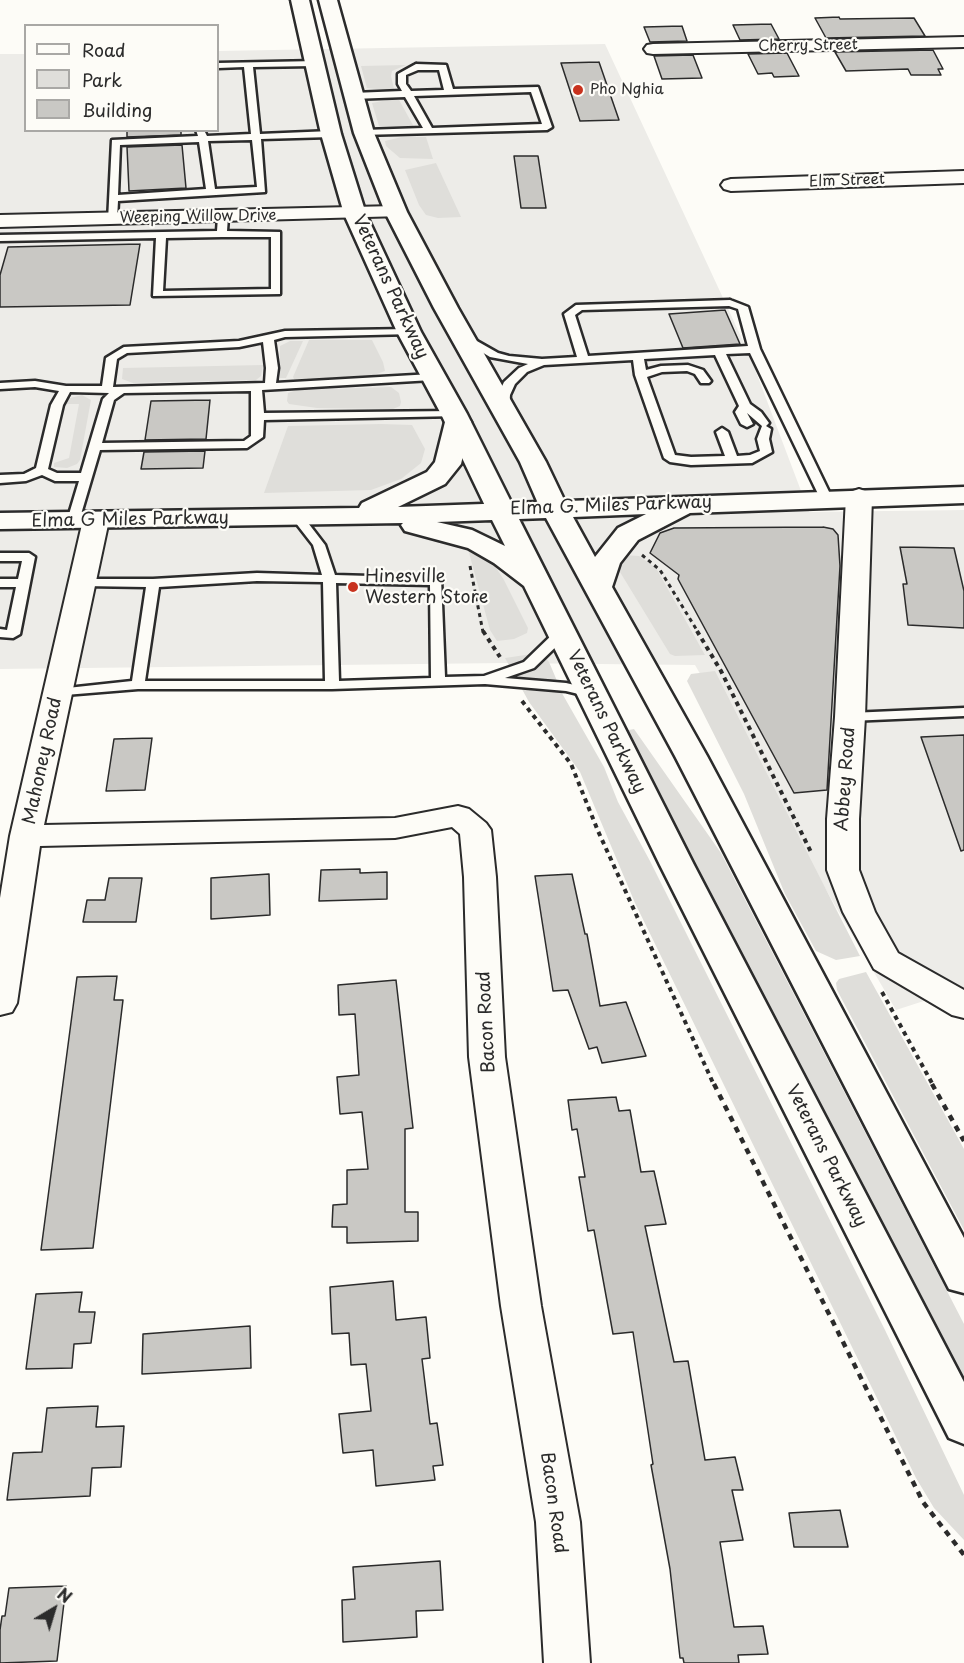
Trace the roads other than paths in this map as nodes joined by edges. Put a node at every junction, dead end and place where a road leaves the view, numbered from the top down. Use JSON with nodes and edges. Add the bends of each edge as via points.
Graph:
{"nodes":[{"id":1,"x":300,"y":0,"type":"edge"},
{"id":2,"x":328,"y":0,"type":"edge"},
{"id":3,"x":964,"y":42,"type":"edge"},
{"id":4,"x":653,"y":50,"type":"dead end"},
{"id":5,"x":219,"y":58,"type":"edge"},
{"id":6,"x":314,"y":63,"type":"junction"},
{"id":7,"x":248,"y":64,"type":"junction"},
{"id":8,"x":219,"y":65,"type":"edge"},
{"id":9,"x":449,"y":92,"type":"junction"},
{"id":10,"x":409,"y":94,"type":"junction"},
{"id":11,"x":354,"y":96,"type":"junction"},
{"id":12,"x":429,"y":131,"type":"junction"},
{"id":13,"x":364,"y":133,"type":"junction"},
{"id":14,"x":201,"y":134,"type":"edge"},
{"id":15,"x":331,"y":134,"type":"junction"},
{"id":16,"x":256,"y":136,"type":"junction"},
{"id":17,"x":964,"y":177,"type":"edge"},
{"id":18,"x":731,"y":185,"type":"dead end"},
{"id":19,"x":211,"y":192,"type":"junction"},
{"id":20,"x":113,"y":209,"type":"junction"},
{"id":21,"x":396,"y":213,"type":"junction"},
{"id":22,"x":355,"y":214,"type":"junction"},
{"id":23,"x":0,"y":221,"type":"edge"},
{"id":24,"x":222,"y":226,"type":"junction"},
{"id":25,"x":161,"y":237,"type":"junction"},
{"id":26,"x":0,"y":238,"type":"edge"},
{"id":27,"x":409,"y":332,"type":"junction"},
{"id":28,"x":268,"y":338,"type":"junction"},
{"id":29,"x":464,"y":338,"type":"junction"},
{"id":30,"x":754,"y":349,"type":"junction"},
{"id":31,"x":719,"y":351,"type":"junction"},
{"id":32,"x":638,"y":355,"type":"junction"},
{"id":33,"x":584,"y":358,"type":"junction"},
{"id":34,"x":542,"y":362,"type":"junction"},
{"id":35,"x":641,"y":375,"type":"junction"},
{"id":36,"x":432,"y":377,"type":"junction"},
{"id":37,"x":705,"y":381,"type":"dead end"},
{"id":38,"x":0,"y":386,"type":"edge"},
{"id":39,"x":256,"y":386,"type":"junction"},
{"id":40,"x":270,"y":386,"type":"junction"},
{"id":41,"x":66,"y":389,"type":"junction"},
{"id":42,"x":106,"y":390,"type":"junction"},
{"id":43,"x":121,"y":390,"type":"junction"},
{"id":44,"x":745,"y":406,"type":"junction"},
{"id":45,"x":503,"y":408,"type":"junction"},
{"id":46,"x":258,"y":417,"type":"junction"},
{"id":47,"x":456,"y":418,"type":"junction"},
{"id":48,"x":764,"y":429,"type":"junction"},
{"id":49,"x":723,"y":432,"type":"dead end"},
{"id":50,"x":95,"y":447,"type":"junction"},
{"id":51,"x":732,"y":460,"type":"junction"},
{"id":52,"x":42,"y":470,"type":"junction"},
{"id":53,"x":86,"y":477,"type":"junction"},
{"id":54,"x":0,"y":479,"type":"edge"},
{"id":55,"x":964,"y":495,"type":"edge"},
{"id":56,"x":859,"y":497,"type":"junction"},
{"id":57,"x":826,"y":498,"type":"junction"},
{"id":58,"x":694,"y":503,"type":"junction"},
{"id":59,"x":554,"y":508,"type":"junction"},
{"id":60,"x":501,"y":510,"type":"junction"},
{"id":61,"x":357,"y":516,"type":"junction"},
{"id":62,"x":259,"y":518,"type":"joint"},
{"id":63,"x":298,"y":518,"type":"junction"},
{"id":64,"x":0,"y":521,"type":"edge"},
{"id":65,"x":85,"y":521,"type":"junction"},
{"id":66,"x":0,"y":557,"type":"edge"},
{"id":67,"x":329,"y":578,"type":"junction"},
{"id":68,"x":82,"y":582,"type":"junction"},
{"id":69,"x":0,"y":583,"type":"edge"},
{"id":70,"x":24,"y":583,"type":"junction"},
{"id":71,"x":153,"y":583,"type":"junction"},
{"id":72,"x":537,"y":584,"type":"junction"},
{"id":73,"x":598,"y":586,"type":"junction"},
{"id":74,"x":0,"y":633,"type":"edge"},
{"id":75,"x":562,"y":633,"type":"junction"},
{"id":76,"x":509,"y":678,"type":"junction"},
{"id":77,"x":438,"y":681,"type":"junction"},
{"id":78,"x":138,"y":685,"type":"junction"},
{"id":79,"x":332,"y":685,"type":"junction"},
{"id":80,"x":58,"y":693,"type":"junction"},
{"id":81,"x":591,"y":693,"type":"junction"},
{"id":82,"x":964,"y":712,"type":"edge"},
{"id":83,"x":850,"y":717,"type":"junction"},
{"id":84,"x":26,"y":836,"type":"junction"},
{"id":85,"x":0,"y":1003,"type":"edge"},
{"id":86,"x":964,"y":1006,"type":"edge"},
{"id":87,"x":964,"y":1277,"type":"edge"},
{"id":88,"x":964,"y":1425,"type":"edge"},
{"id":89,"x":567,"y":1663,"type":"edge"}],
"edges":[{"from":1,"to":6,"type":"main road","name":"Veterans Parkway"},
{"from":2,"to":11,"type":"main road","name":"Veterans Parkway"},
{"from":3,"to":4,"type":"street","name":"Cherry Street"},
{"from":5,"to":7,"type":"lane"},
{"from":6,"to":7,"type":"lane"},
{"from":6,"to":15,"type":"main road","name":"Veterans Parkway"},
{"from":7,"to":8,"type":"lane"},
{"from":7,"to":16,"type":"lane"},
{"from":9,"to":10,"type":"lane"},
{"from":9,"to":10,"type":"lane","via":[[443,67],[426,66],[402,74],[402,84]]},
{"from":9,"to":12,"type":"lane","via":[[535,89],[547,127]]},
{"from":10,"to":11,"type":"lane"},
{"from":10,"to":12,"type":"lane"},
{"from":11,"to":13,"type":"main road","name":"Veterans Parkway"},
{"from":12,"to":13,"type":"lane"},
{"from":13,"to":21,"type":"main road","name":"Veterans Parkway"},
{"from":14,"to":16,"type":"lane"},
{"from":14,"to":19,"type":"lane"},
{"from":14,"to":20,"type":"lane","via":[[115,142]]},
{"from":15,"to":16,"type":"lane"},
{"from":15,"to":22,"type":"main road","name":"Veterans Parkway"},
{"from":16,"to":19,"type":"lane","via":[[262,190]]},
{"from":17,"to":18,"type":"street","name":"Elm Street"},
{"from":19,"to":20,"type":"lane"},
{"from":20,"to":23,"type":"street","name":"Weeping Willow Drive"},
{"from":20,"to":24,"type":"street","name":"Weeping Willow Drive"},
{"from":21,"to":22,"type":"street","name":"Weeping Willow Drive"},
{"from":21,"to":29,"type":"main road","name":"Veterans Parkway"},
{"from":22,"to":24,"type":"street","name":"Weeping Willow Drive"},
{"from":22,"to":27,"type":"main road","name":"Veterans Parkway"},
{"from":24,"to":25,"type":"lane"},
{"from":24,"to":25,"type":"lane","via":[[276,234],[276,292],[157,294]]},
{"from":25,"to":26,"type":"lane"},
{"from":27,"to":28,"type":"lane","via":[[285,334]]},
{"from":27,"to":36,"type":"main road","name":"Veterans Parkway"},
{"from":28,"to":40,"type":"lane"},
{"from":28,"to":42,"type":"lane","via":[[239,344],[124,350],[112,357]]},
{"from":29,"to":34,"type":"lane","via":[[494,355]]},
{"from":29,"to":45,"type":"main road","name":"Veterans Parkway"},
{"from":30,"to":31,"type":"lane"},
{"from":30,"to":33,"type":"lane","via":[[743,307],[730,303],[580,307],[569,314]]},
{"from":30,"to":57,"type":"lane"},
{"from":31,"to":32,"type":"lane"},
{"from":31,"to":44,"type":"lane"},
{"from":32,"to":33,"type":"lane"},
{"from":32,"to":35,"type":"lane"},
{"from":33,"to":34,"type":"lane"},
{"from":34,"to":45,"type":"lane","via":[[523,370],[510,382]]},
{"from":35,"to":37,"type":"lane","via":[[688,368],[699,372]]},
{"from":35,"to":51,"type":"lane","via":[[670,458]]},
{"from":36,"to":40,"type":"lane"},
{"from":36,"to":47,"type":"main road","name":"Veterans Parkway"},
{"from":38,"to":41,"type":"lane","via":[[35,384]]},
{"from":39,"to":40,"type":"lane"},
{"from":39,"to":43,"type":"lane"},
{"from":39,"to":46,"type":"lane"},
{"from":41,"to":42,"type":"lane"},
{"from":41,"to":52,"type":"lane","via":[[57,405]]},
{"from":42,"to":43,"type":"lane"},
{"from":43,"to":50,"type":"lane","via":[[109,399]]},
{"from":44,"to":48,"type":"lane","via":[[757,414]]},
{"from":44,"to":48,"type":"lane","via":[[741,412],[748,427]]},
{"from":45,"to":59,"type":"main road","name":"Veterans Parkway"},
{"from":46,"to":47,"type":"lane"},
{"from":46,"to":50,"type":"lane","via":[[257,437],[247,444]]},
{"from":47,"to":60,"type":"main road","name":"Veterans Parkway"},
{"from":47,"to":61,"type":"main road","via":[[448,464],[436,478]]},
{"from":48,"to":51,"type":"lane","via":[[766,452],[753,459]]},
{"from":49,"to":51,"type":"lane"},
{"from":50,"to":53,"type":"lane"},
{"from":52,"to":53,"type":"lane","via":[[55,477]]},
{"from":52,"to":54,"type":"lane","via":[[26,477]]},
{"from":53,"to":65,"type":"lane"},
{"from":55,"to":56,"type":"main road","name":"Elma G. Miles Parkway"},
{"from":56,"to":57,"type":"main road","name":"Elma G. Miles Parkway"},
{"from":56,"to":83,"type":"street","name":"Abbey Road"},
{"from":57,"to":58,"type":"main road","name":"Elma G. Miles Parkway"},
{"from":58,"to":59,"type":"main road","name":"Elma G. Miles Parkway"},
{"from":58,"to":73,"type":"main road","via":[[628,534],[606,562]]},
{"from":59,"to":60,"type":"main road","name":"Elma G. Miles Parkway"},
{"from":59,"to":73,"type":"main road","name":"Veterans Parkway"},
{"from":60,"to":61,"type":"main road","name":"Elma G. Miles Parkway"},
{"from":60,"to":72,"type":"main road","name":"Veterans Parkway"},
{"from":61,"to":63,"type":"main road","name":"Elma G. Miles Parkway"},
{"from":61,"to":72,"type":"main road","via":[[478,542]]},
{"from":62,"to":63,"type":"main road","name":"Elma G. Miles Parkway"},
{"from":62,"to":65,"type":"main road","name":"Elma G Miles Parkway"},
{"from":63,"to":67,"type":"lane","via":[[319,544]]},
{"from":64,"to":65,"type":"main road","name":"Elma G Miles Parkway"},
{"from":65,"to":68,"type":"street","name":"Mahoney Road"},
{"from":66,"to":70,"type":"lane","via":[[29,557]]},
{"from":67,"to":71,"type":"lane"},
{"from":67,"to":77,"type":"lane","via":[[436,581]]},
{"from":67,"to":79,"type":"lane"},
{"from":68,"to":71,"type":"lane"},
{"from":68,"to":80,"type":"street","name":"Mahoney Road"},
{"from":69,"to":70,"type":"lane"},
{"from":70,"to":74,"type":"lane","via":[[13,634]]},
{"from":71,"to":78,"type":"lane"},
{"from":72,"to":75,"type":"main road","name":"Veterans Parkway"},
{"from":73,"to":87,"type":"main road","name":"Veterans Parkway"},
{"from":75,"to":76,"type":"lane","via":[[529,665]]},
{"from":75,"to":81,"type":"main road","name":"Veterans Parkway"},
{"from":76,"to":77,"type":"lane"},
{"from":76,"to":81,"type":"lane"},
{"from":77,"to":79,"type":"lane"},
{"from":78,"to":79,"type":"lane"},
{"from":78,"to":80,"type":"lane"},
{"from":80,"to":84,"type":"street","name":"Mahoney Road"},
{"from":81,"to":88,"type":"main road","name":"Veterans Parkway"},
{"from":82,"to":83,"type":"lane"},
{"from":83,"to":86,"type":"street","name":"Abbey Road","via":[[842,846],[847,886],[886,961]]},
{"from":84,"to":85,"type":"street","name":"Mahoney Road"},
{"from":84,"to":89,"type":"street","name":"Bacon Road","via":[[395,828],[458,816],[475,830],[487,1057],[521,1306],[558,1522]]}]}
